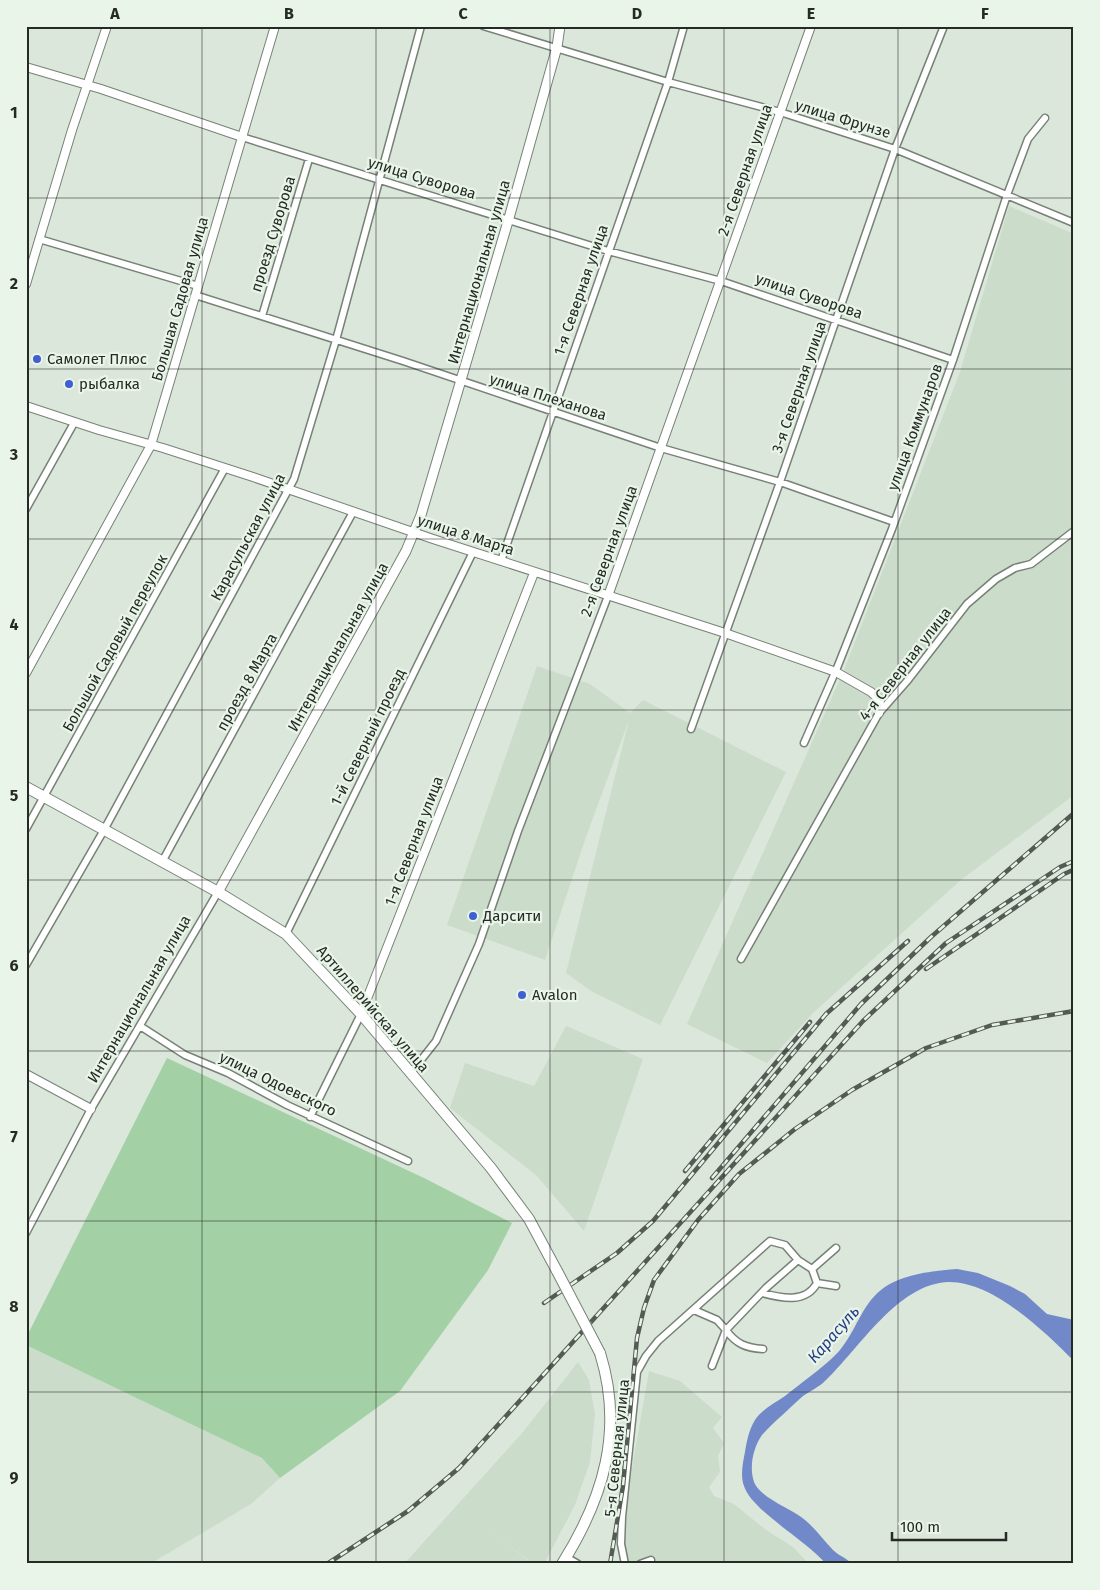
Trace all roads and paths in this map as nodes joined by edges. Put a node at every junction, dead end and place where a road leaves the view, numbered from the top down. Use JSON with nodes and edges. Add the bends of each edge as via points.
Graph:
{"nodes":[{"id":1,"x":107,"y":26,"type":"edge"},
{"id":2,"x":275,"y":26,"type":"edge"},
{"id":3,"x":421,"y":26,"type":"edge"},
{"id":4,"x":483,"y":26,"type":"edge"},
{"id":5,"x":560,"y":26,"type":"edge"},
{"id":6,"x":684,"y":26,"type":"edge"},
{"id":7,"x":811,"y":26,"type":"edge"},
{"id":8,"x":944,"y":26,"type":"edge"},
{"id":9,"x":557,"y":47,"type":"junction"},
{"id":10,"x":26,"y":67,"type":"edge"},
{"id":11,"x":668,"y":82,"type":"junction"},
{"id":12,"x":86,"y":86,"type":"junction"},
{"id":13,"x":780,"y":112,"type":"junction"},
{"id":14,"x":1045,"y":118,"type":"dead end"},
{"id":15,"x":242,"y":137,"type":"junction"},
{"id":16,"x":895,"y":149,"type":"junction"},
{"id":17,"x":309,"y":159,"type":"junction"},
{"id":18,"x":379,"y":180,"type":"junction"},
{"id":19,"x":1007,"y":195,"type":"junction"},
{"id":20,"x":509,"y":218,"type":"junction"},
{"id":21,"x":1074,"y":223,"type":"edge"},
{"id":22,"x":39,"y":239,"type":"junction"},
{"id":23,"x":608,"y":251,"type":"junction"},
{"id":24,"x":721,"y":281,"type":"junction"},
{"id":25,"x":26,"y":284,"type":"edge"},
{"id":26,"x":198,"y":286,"type":"junction"},
{"id":27,"x":195,"y":295,"type":"junction"},
{"id":28,"x":262,"y":316,"type":"junction"},
{"id":29,"x":835,"y":319,"type":"junction"},
{"id":30,"x":336,"y":340,"type":"junction"},
{"id":31,"x":952,"y":360,"type":"junction"},
{"id":32,"x":461,"y":382,"type":"junction"},
{"id":33,"x":26,"y":406,"type":"edge"},
{"id":34,"x":553,"y":412,"type":"junction"},
{"id":35,"x":74,"y":423,"type":"junction"},
{"id":36,"x":151,"y":445,"type":"junction"},
{"id":37,"x":661,"y":448,"type":"junction"},
{"id":38,"x":225,"y":468,"type":"junction"},
{"id":39,"x":780,"y":482,"type":"junction"},
{"id":40,"x":290,"y":489,"type":"junction"},
{"id":41,"x":26,"y":509,"type":"edge"},
{"id":42,"x":354,"y":512,"type":"junction"},
{"id":43,"x":894,"y":522,"type":"junction"},
{"id":44,"x":1074,"y":531,"type":"edge"},
{"id":45,"x":414,"y":532,"type":"junction"},
{"id":46,"x":473,"y":552,"type":"junction"},
{"id":47,"x":502,"y":561,"type":"junction"},
{"id":48,"x":534,"y":572,"type":"junction"},
{"id":49,"x":608,"y":596,"type":"junction"},
{"id":50,"x":725,"y":633,"type":"junction"},
{"id":51,"x":836,"y":672,"type":"junction"},
{"id":52,"x":26,"y":673,"type":"edge"},
{"id":53,"x":892,"y":698,"type":"junction"},
{"id":54,"x":880,"y":700,"type":"junction"},
{"id":55,"x":879,"y":713,"type":"junction"},
{"id":56,"x":690,"y":729,"type":"dead end"},
{"id":57,"x":804,"y":743,"type":"dead end"},
{"id":58,"x":26,"y":787,"type":"edge"},
{"id":59,"x":44,"y":797,"type":"junction"},
{"id":60,"x":26,"y":828,"type":"edge"},
{"id":61,"x":104,"y":830,"type":"junction"},
{"id":62,"x":162,"y":862,"type":"junction"},
{"id":63,"x":218,"y":892,"type":"junction"},
{"id":64,"x":286,"y":934,"type":"junction"},
{"id":65,"x":741,"y":959,"type":"dead end"},
{"id":66,"x":26,"y":965,"type":"edge"},
{"id":67,"x":361,"y":1014,"type":"junction"},
{"id":68,"x":140,"y":1026,"type":"junction"},
{"id":69,"x":26,"y":1074,"type":"edge"},
{"id":70,"x":410,"y":1074,"type":"junction"},
{"id":71,"x":91,"y":1109,"type":"junction"},
{"id":72,"x":310,"y":1116,"type":"junction"},
{"id":73,"x":408,"y":1162,"type":"dead end"},
{"id":74,"x":26,"y":1233,"type":"edge"},
{"id":75,"x":836,"y":1248,"type":"dead end"},
{"id":76,"x":798,"y":1260,"type":"junction"},
{"id":77,"x":812,"y":1269,"type":"junction"},
{"id":78,"x":817,"y":1283,"type":"junction"},
{"id":79,"x":836,"y":1286,"type":"dead end"},
{"id":80,"x":762,"y":1293,"type":"junction"},
{"id":81,"x":694,"y":1310,"type":"junction"},
{"id":82,"x":726,"y":1330,"type":"junction"},
{"id":83,"x":763,"y":1349,"type":"dead end"},
{"id":84,"x":712,"y":1366,"type":"dead end"},
{"id":85,"x":564,"y":1560,"type":"edge"},
{"id":86,"x":652,"y":1560,"type":"dead end"},
{"id":87,"x":578,"y":1564,"type":"edge"},
{"id":88,"x":625,"y":1564,"type":"edge"},
{"id":89,"x":640,"y":1564,"type":"edge"}],
"edges":[{"from":1,"to":12,"type":"street"},
{"from":2,"to":15,"type":"street","name":"Большая Садовая улица"},
{"from":3,"to":18,"type":"street","name":"Карасульская улица"},
{"from":4,"to":9,"type":"street","name":"улица Фрунзе"},
{"from":5,"to":9,"type":"main road","name":"Интернациональная улица"},
{"from":6,"to":11,"type":"street","name":"1-я Северная улица"},
{"from":7,"to":13,"type":"street","name":"2-я Северная улица"},
{"from":8,"to":16,"type":"street","name":"3-я Северная улица"},
{"from":9,"to":11,"type":"street","name":"улица Фрунзе"},
{"from":9,"to":20,"type":"main road","name":"Интернациональная улица"},
{"from":10,"to":12,"type":"street","name":"улица Суворова"},
{"from":11,"to":13,"type":"street","name":"улица Фрунзе"},
{"from":11,"to":23,"type":"street","name":"1-я Северная улица"},
{"from":12,"to":15,"type":"street","name":"улица Суворова"},
{"from":12,"to":22,"type":"street"},
{"from":13,"to":16,"type":"street","name":"улица Фрунзе"},
{"from":13,"to":24,"type":"street","name":"2-я Северная улица"},
{"from":14,"to":19,"type":"street","name":"улица Коммунаров","via":[[1028,140]]},
{"from":15,"to":17,"type":"street","name":"улица Суворова"},
{"from":15,"to":26,"type":"street","name":"Большая Садовая улица"},
{"from":16,"to":19,"type":"street","name":"улица Фрунзе"},
{"from":16,"to":29,"type":"street","name":"3-я Северная улица"},
{"from":17,"to":18,"type":"street","name":"улица Суворова"},
{"from":17,"to":28,"type":"street","name":"проезд Суворова"},
{"from":18,"to":20,"type":"street","name":"улица Суворова"},
{"from":18,"to":30,"type":"street","name":"Карасульская улица"},
{"from":19,"to":21,"type":"street","name":"улица Фрунзе"},
{"from":19,"to":31,"type":"street","name":"улица Коммунаров"},
{"from":20,"to":23,"type":"street","name":"улица Суворова"},
{"from":20,"to":32,"type":"main road","name":"Интернациональная улица"},
{"from":22,"to":25,"type":"street"},
{"from":22,"to":26,"type":"street"},
{"from":23,"to":24,"type":"street","name":"улица Суворова"},
{"from":23,"to":34,"type":"street","name":"1-я Северная улица"},
{"from":24,"to":29,"type":"street","name":"улица Суворова"},
{"from":24,"to":37,"type":"street","name":"2-я Северная улица"},
{"from":26,"to":27,"type":"street","name":"Большая Садовая улица"},
{"from":27,"to":28,"type":"street","name":"улица Плеханова"},
{"from":27,"to":36,"type":"street","name":"Большая Садовая улица"},
{"from":28,"to":30,"type":"street","name":"улица Плеханова"},
{"from":29,"to":31,"type":"street","name":"улица Суворова"},
{"from":29,"to":39,"type":"street","name":"3-я Северная улица"},
{"from":30,"to":32,"type":"street","name":"улица Плеханова"},
{"from":30,"to":40,"type":"street","name":"Карасульская улица"},
{"from":31,"to":43,"type":"street","name":"улица Коммунаров"},
{"from":32,"to":34,"type":"street","name":"улица Плеханова"},
{"from":32,"to":45,"type":"main road","name":"Интернациональная улица"},
{"from":33,"to":35,"type":"street","name":"улица 8 Марта"},
{"from":34,"to":37,"type":"street","name":"улица Плеханова"},
{"from":34,"to":47,"type":"street","name":"1-я Северная улица"},
{"from":35,"to":36,"type":"street","name":"улица 8 Марта"},
{"from":35,"to":41,"type":"street"},
{"from":36,"to":38,"type":"street","name":"улица 8 Марта"},
{"from":36,"to":52,"type":"street","name":"Большая Садовая улица"},
{"from":37,"to":39,"type":"street","name":"улица Плеханова"},
{"from":37,"to":49,"type":"street","name":"2-я Северная улица"},
{"from":38,"to":40,"type":"street","name":"улица 8 Марта"},
{"from":38,"to":59,"type":"street","name":"Большой Садовый переулок"},
{"from":39,"to":43,"type":"street","name":"улица Плеханова"},
{"from":39,"to":50,"type":"street","name":"3-я Северная улица"},
{"from":40,"to":42,"type":"street","name":"улица 8 Марта"},
{"from":40,"to":61,"type":"street","name":"Карасульская улица"},
{"from":42,"to":45,"type":"street","name":"улица 8 Марта"},
{"from":42,"to":62,"type":"street","name":"проезд 8 Марта"},
{"from":43,"to":51,"type":"street","name":"улица Коммунаров"},
{"from":44,"to":53,"type":"street","name":"4-я Северная улица","via":[[1030,564],[996,579],[967,604]]},
{"from":45,"to":46,"type":"street","name":"улица 8 Марта"},
{"from":45,"to":63,"type":"main road","name":"Интернациональная улица"},
{"from":46,"to":47,"type":"street","name":"улица 8 Марта"},
{"from":46,"to":64,"type":"street","name":"1-й Северный проезд"},
{"from":47,"to":48,"type":"street","name":"улица 8 Марта"},
{"from":48,"to":49,"type":"street","name":"улица 8 Марта"},
{"from":48,"to":67,"type":"street","name":"1-я Северная улица"},
{"from":49,"to":50,"type":"street","name":"улица 8 Марта"},
{"from":49,"to":70,"type":"street","name":"2-я Северная улица","via":[[518,831],[479,944],[436,1041]]},
{"from":50,"to":51,"type":"street","name":"улица 8 Марта"},
{"from":50,"to":56,"type":"street","name":"3-я Северная улица"},
{"from":51,"to":54,"type":"street","name":"улица 8 Марта"},
{"from":51,"to":57,"type":"street","name":"улица Коммунаров"},
{"from":53,"to":54,"type":"street"},
{"from":53,"to":55,"type":"street","name":"4-я Северная улица"},
{"from":54,"to":55,"type":"street"},
{"from":55,"to":65,"type":"street","name":"4-я Северная улица"},
{"from":58,"to":59,"type":"main road","name":"Артиллерийская улица"},
{"from":59,"to":60,"type":"street","name":"Большой Садовый переулок"},
{"from":59,"to":61,"type":"main road","name":"Артиллерийская улица"},
{"from":61,"to":62,"type":"main road","name":"Артиллерийская улица"},
{"from":61,"to":66,"type":"street","name":"Карасульская улица"},
{"from":62,"to":63,"type":"main road","name":"Артиллерийская улица"},
{"from":63,"to":64,"type":"main road","name":"Артиллерийская улица"},
{"from":63,"to":68,"type":"street","name":"Интернациональная улица"},
{"from":64,"to":67,"type":"main road","name":"Артиллерийская улица"},
{"from":67,"to":70,"type":"main road","name":"Артиллерийская улица"},
{"from":67,"to":72,"type":"street","name":"1-я Северная улица"},
{"from":68,"to":71,"type":"street","name":"Интернациональная улица"},
{"from":68,"to":72,"type":"street","name":"улица Одоевского","via":[[185,1055],[228,1072]]},
{"from":69,"to":71,"type":"street"},
{"from":70,"to":85,"type":"main road","name":"Артиллерийская улица","bridge":true,"via":[[491,1168],[529,1219],[600,1353],[608,1378],[612,1402],[608,1454],[597,1497]]},
{"from":71,"to":74,"type":"street","name":"Интернациональная улица"},
{"from":72,"to":73,"type":"street","name":"улица Одоевского"},
{"from":75,"to":77,"type":"street"},
{"from":76,"to":77,"type":"street"},
{"from":76,"to":80,"type":"street"},
{"from":76,"to":81,"type":"street","name":"5-я Северная улица","via":[[785,1245],[770,1241]]},
{"from":77,"to":78,"type":"street"},
{"from":78,"to":79,"type":"street"},
{"from":78,"to":80,"type":"street","via":[[813,1291],[802,1297],[789,1299]]},
{"from":80,"to":82,"type":"street"},
{"from":81,"to":82,"type":"street","via":[[717,1320]]},
{"from":81,"to":88,"type":"street","name":"5-я Северная улица","via":[[658,1340],[637,1372],[622,1517]]},
{"from":82,"to":83,"type":"street","via":[[734,1342]]},
{"from":82,"to":84,"type":"street"},
{"from":85,"to":87,"type":"street"},
{"from":86,"to":89,"type":"street"}]}
